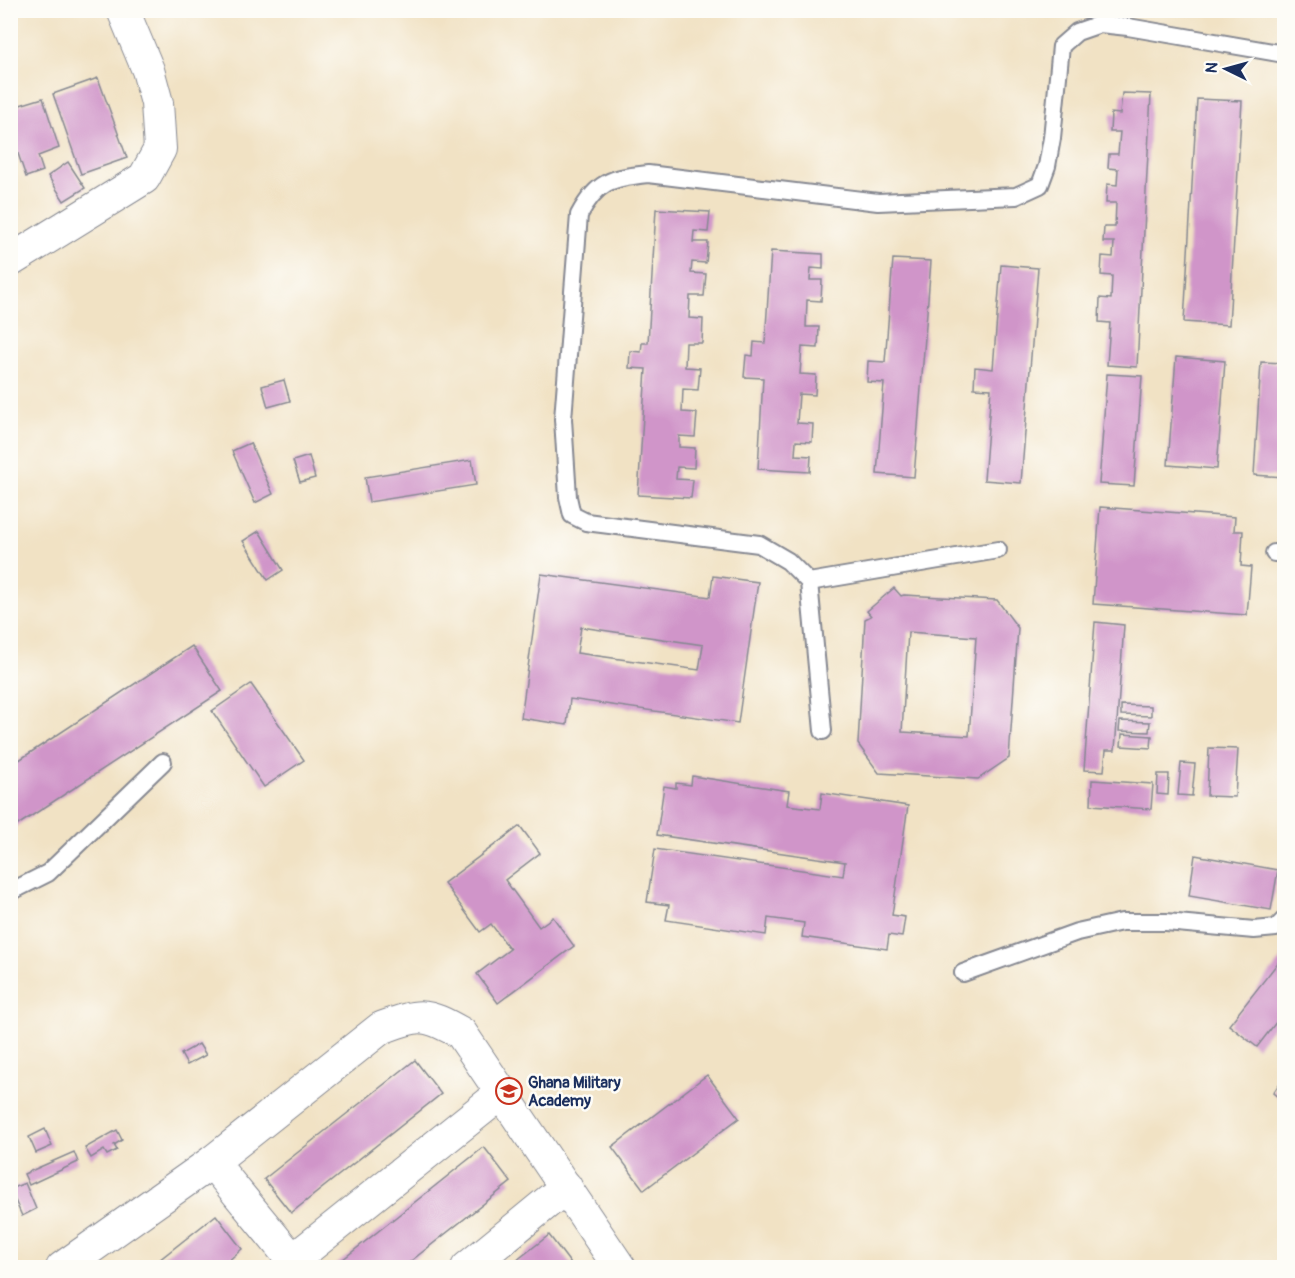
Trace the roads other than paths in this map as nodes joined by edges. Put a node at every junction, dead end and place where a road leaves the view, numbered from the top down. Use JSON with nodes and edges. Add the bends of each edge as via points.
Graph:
{"nodes":[{"id":1,"x":123,"y":10,"type":"edge"},
{"id":2,"x":1284,"y":54,"type":"edge"},
{"id":3,"x":10,"y":261,"type":"edge"},
{"id":4,"x":998,"y":550,"type":"dead end"},
{"id":5,"x":809,"y":582,"type":"junction"},
{"id":6,"x":823,"y":731,"type":"dead end"},
{"id":7,"x":163,"y":762,"type":"dead end"},
{"id":8,"x":10,"y":892,"type":"edge"},
{"id":9,"x":1284,"y":920,"type":"edge"},
{"id":10,"x":963,"y":973,"type":"dead end"},
{"id":11,"x":502,"y":1094,"type":"junction"},
{"id":12,"x":212,"y":1162,"type":"junction"},
{"id":13,"x":566,"y":1187,"type":"junction"},
{"id":14,"x":296,"y":1264,"type":"edge"},
{"id":15,"x":62,"y":1268,"type":"edge"},
{"id":16,"x":467,"y":1268,"type":"edge"},
{"id":17,"x":620,"y":1268,"type":"edge"}],
"edges":[{"from":1,"to":3,"type":"street","via":[[157,103],[160,148],[144,178]]},
{"from":2,"to":5,"type":"lane","via":[[1100,24],[1077,32],[1061,46],[1047,166],[1040,185],[1016,196],[878,202],[648,174],[605,183],[589,196],[579,215],[563,419],[572,515],[586,522],[759,544],[788,561]]},
{"from":4,"to":5,"type":"lane"},
{"from":5,"to":6,"type":"lane"},
{"from":7,"to":8,"type":"lane","via":[[48,873]]},
{"from":9,"to":10,"type":"lane","via":[[1276,928],[1254,930],[1122,922],[1077,932]]},
{"from":11,"to":12,"type":"street","via":[[461,1033],[437,1019],[413,1016],[381,1028]]},
{"from":11,"to":13,"type":"street"},
{"from":11,"to":14,"type":"street"},
{"from":12,"to":14,"type":"street"},
{"from":12,"to":15,"type":"street"},
{"from":13,"to":16,"type":"street"},
{"from":13,"to":17,"type":"street"}]}
